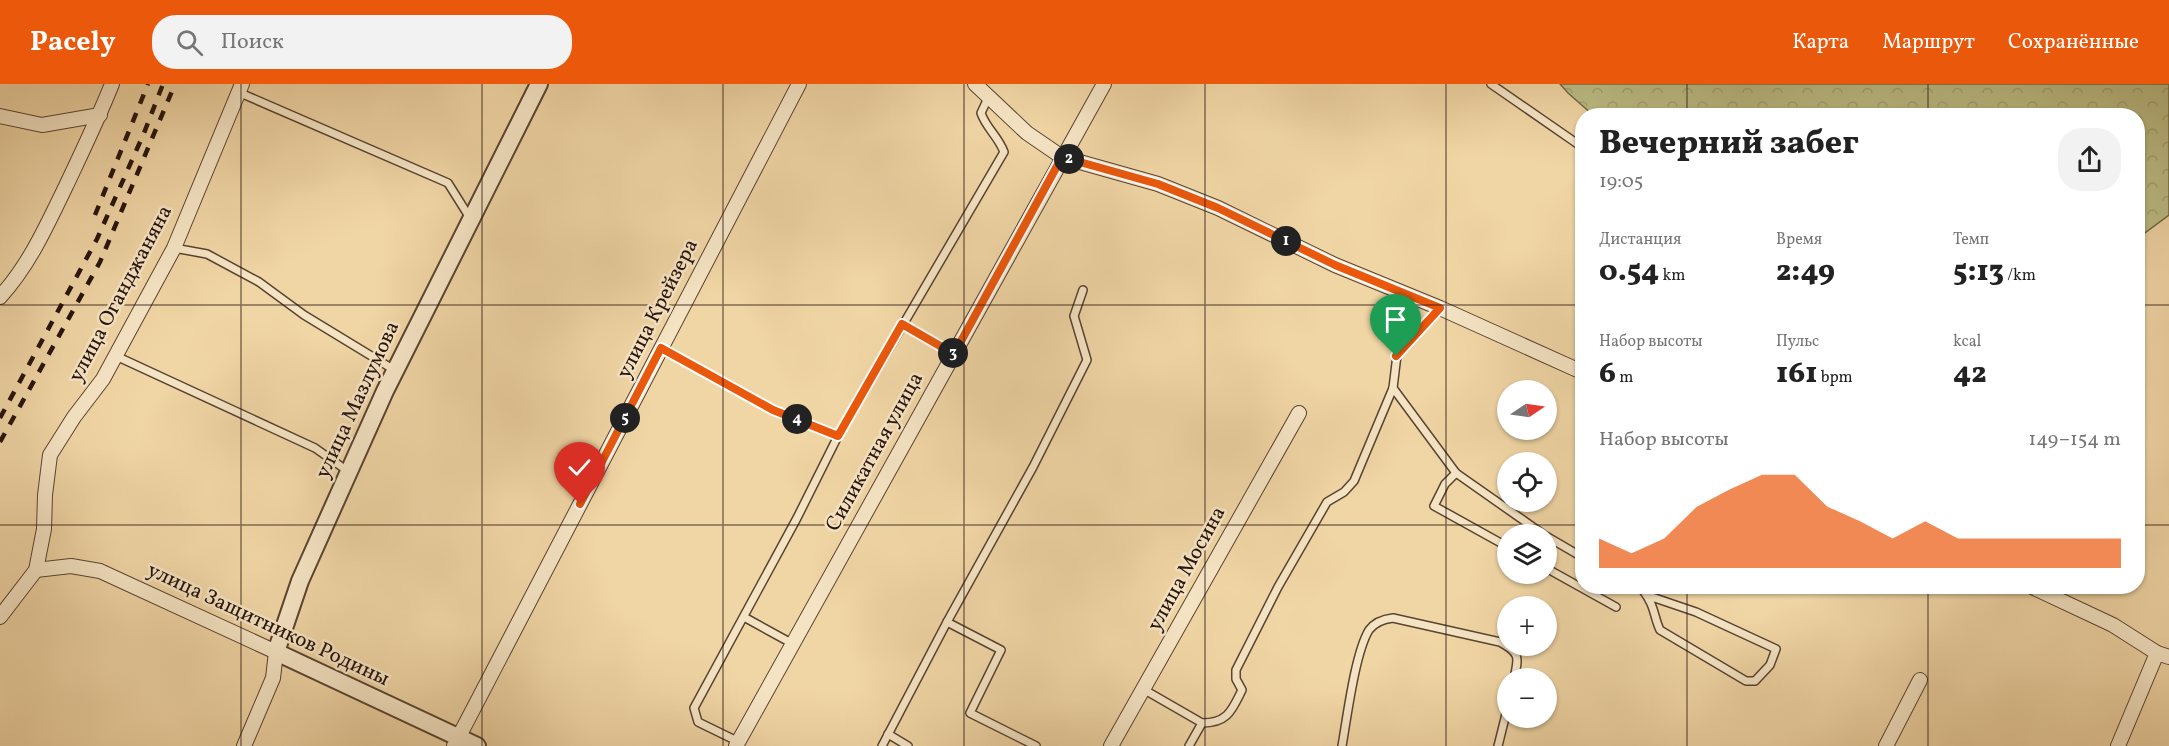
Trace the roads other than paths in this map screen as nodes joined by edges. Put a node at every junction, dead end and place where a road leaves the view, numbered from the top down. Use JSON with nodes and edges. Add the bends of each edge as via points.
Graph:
{"nodes":[{"id":1,"x":112,"y":84,"type":"edge"},
{"id":2,"x":539,"y":84,"type":"edge"},
{"id":3,"x":799,"y":84,"type":"edge"},
{"id":4,"x":975,"y":84,"type":"edge"},
{"id":5,"x":1104,"y":84,"type":"edge"},
{"id":6,"x":1491,"y":84,"type":"edge"},
{"id":7,"x":240,"y":88,"type":"edge"},
{"id":8,"x":988,"y":98,"type":"junction"},
{"id":9,"x":100,"y":115,"type":"junction"},
{"id":10,"x":0,"y":116,"type":"edge"},
{"id":11,"x":1575,"y":142,"type":"edge"},
{"id":12,"x":1062,"y":157,"type":"junction"},
{"id":13,"x":471,"y":220,"type":"junction"},
{"id":14,"x":174,"y":248,"type":"junction"},
{"id":15,"x":1083,"y":290,"type":"dead end"},
{"id":16,"x":0,"y":297,"type":"edge"},
{"id":17,"x":1440,"y":308,"type":"junction"},
{"id":18,"x":902,"y":324,"type":"junction"},
{"id":19,"x":661,"y":348,"type":"junction"},
{"id":20,"x":954,"y":354,"type":"junction"},
{"id":21,"x":116,"y":356,"type":"junction"},
{"id":22,"x":1575,"y":369,"type":"edge"},
{"id":23,"x":396,"y":370,"type":"junction"},
{"id":24,"x":1393,"y":388,"type":"junction"},
{"id":25,"x":1299,"y":412,"type":"dead end"},
{"id":26,"x":838,"y":436,"type":"junction"},
{"id":27,"x":349,"y":472,"type":"junction"},
{"id":28,"x":1456,"y":473,"type":"junction"},
{"id":29,"x":1529,"y":524,"type":"edge"},
{"id":30,"x":1497,"y":541,"type":"edge"},
{"id":31,"x":1557,"y":542,"type":"edge"},
{"id":32,"x":1575,"y":553,"type":"edge"},
{"id":33,"x":36,"y":570,"type":"junction"},
{"id":34,"x":1557,"y":574,"type":"edge"},
{"id":35,"x":1575,"y":584,"type":"edge"},
{"id":36,"x":1593,"y":594,"type":"edge"},
{"id":37,"x":2047,"y":594,"type":"edge"},
{"id":38,"x":1646,"y":595,"type":"joint"},
{"id":39,"x":1616,"y":607,"type":"dead end"},
{"id":40,"x":0,"y":617,"type":"edge"},
{"id":41,"x":744,"y":617,"type":"junction"},
{"id":42,"x":947,"y":622,"type":"junction"},
{"id":43,"x":793,"y":644,"type":"junction"},
{"id":44,"x":276,"y":652,"type":"junction"},
{"id":45,"x":2163,"y":655,"type":"edge"},
{"id":46,"x":1516,"y":668,"type":"edge"},
{"id":47,"x":1920,"y":680,"type":"dead end"},
{"id":48,"x":1143,"y":689,"type":"junction"},
{"id":49,"x":1202,"y":723,"type":"junction"},
{"id":50,"x":1502,"y":728,"type":"edge"},
{"id":51,"x":888,"y":734,"type":"junction"},
{"id":52,"x":456,"y":742,"type":"edge"},
{"id":53,"x":738,"y":744,"type":"edge"},
{"id":54,"x":244,"y":746,"type":"edge"},
{"id":55,"x":477,"y":746,"type":"edge"},
{"id":56,"x":882,"y":746,"type":"edge"},
{"id":57,"x":908,"y":746,"type":"edge"},
{"id":58,"x":1036,"y":746,"type":"edge"},
{"id":59,"x":1111,"y":746,"type":"edge"},
{"id":60,"x":1189,"y":746,"type":"edge"},
{"id":61,"x":1342,"y":746,"type":"edge"},
{"id":62,"x":1498,"y":746,"type":"edge"},
{"id":63,"x":1886,"y":746,"type":"edge"},
{"id":64,"x":2118,"y":746,"type":"edge"}],
"edges":[{"from":1,"to":9,"type":"street"},
{"from":2,"to":13,"type":"street","name":"улица Мазлумова"},
{"from":3,"to":19,"type":"street","name":"улица Крейзера"},
{"from":4,"to":8,"type":"street"},
{"from":5,"to":12,"type":"street","name":"Силикатная улица"},
{"from":6,"to":11,"type":"lane"},
{"from":7,"to":13,"type":"lane","via":[[448,183]]},
{"from":7,"to":14,"type":"street","name":"улица Оганджаняна"},
{"from":8,"to":12,"type":"street","via":[[1027,133]]},
{"from":8,"to":18,"type":"lane","via":[[981,113],[1004,152]]},
{"from":9,"to":10,"type":"street","via":[[42,125]]},
{"from":9,"to":16,"type":"street","via":[[40,241],[17,279]]},
{"from":12,"to":17,"type":"street","via":[[1158,184]]},
{"from":12,"to":20,"type":"street","name":"Силикатная улица"},
{"from":13,"to":23,"type":"street","name":"улица Мазлумова"},
{"from":14,"to":21,"type":"street","name":"улица Оганджаняна"},
{"from":14,"to":23,"type":"lane","via":[[207,254],[259,282],[304,315]]},
{"from":15,"to":42,"type":"lane","via":[[1074,316],[1087,360]]},
{"from":17,"to":22,"type":"street"},
{"from":17,"to":24,"type":"lane","via":[[1396,356]]},
{"from":18,"to":20,"type":"lane"},
{"from":18,"to":26,"type":"lane"},
{"from":19,"to":26,"type":"lane","via":[[773,410]]},
{"from":19,"to":52,"type":"street","name":"улица Крейзера"},
{"from":20,"to":43,"type":"street","name":"Силикатная улица"},
{"from":21,"to":27,"type":"lane","via":[[315,448]]},
{"from":21,"to":33,"type":"street","name":"улица Оганджаняна","via":[[50,455]]},
{"from":23,"to":27,"type":"street","name":"улица Мазлумова"},
{"from":24,"to":28,"type":"lane"},
{"from":24,"to":49,"type":"lane","via":[[1354,481],[1327,502],[1236,670],[1242,690],[1229,715],[1214,723]]},
{"from":25,"to":48,"type":"street","name":"улица Мосина"},
{"from":26,"to":41,"type":"lane"},
{"from":27,"to":44,"type":"street","name":"улица Мазлумова","via":[[300,581]]},
{"from":28,"to":29,"type":"lane"},
{"from":28,"to":30,"type":"lane","via":[[1445,484],[1434,506]]},
{"from":31,"to":32,"type":"lane"},
{"from":33,"to":40,"type":"street","name":"улица Оганджаняна"},
{"from":33,"to":44,"type":"street","name":"улица Защитников Родины","via":[[71,566],[100,571]]},
{"from":34,"to":35,"type":"lane"},
{"from":36,"to":39,"type":"lane"},
{"from":37,"to":45,"type":"street","via":[[2113,625]]},
{"from":38,"to":38,"type":"lane","via":[[1660,630],[1746,681],[1755,681],[1770,665],[1776,649],[1696,612]]},
{"from":41,"to":43,"type":"lane"},
{"from":41,"to":53,"type":"lane","via":[[694,708],[698,723]]},
{"from":42,"to":51,"type":"lane"},
{"from":42,"to":58,"type":"lane","via":[[1001,650],[970,712]]},
{"from":43,"to":53,"type":"street","name":"Силикатная улица"},
{"from":44,"to":52,"type":"street","name":"улица Защитников Родины"},
{"from":44,"to":54,"type":"street","name":"улица Мазлумова","via":[[273,678]]},
{"from":45,"to":64,"type":"street"},
{"from":46,"to":61,"type":"lane","via":[[1514,650],[1500,642],[1393,618],[1382,619],[1370,629],[1362,648]]},
{"from":47,"to":63,"type":"street"},
{"from":48,"to":49,"type":"lane"},
{"from":48,"to":59,"type":"street","name":"улица Мосина"},
{"from":49,"to":60,"type":"lane"},
{"from":50,"to":62,"type":"lane"},
{"from":51,"to":56,"type":"lane"},
{"from":51,"to":57,"type":"lane"},
{"from":52,"to":55,"type":"street","name":"улица Защитников Родины"}]}
